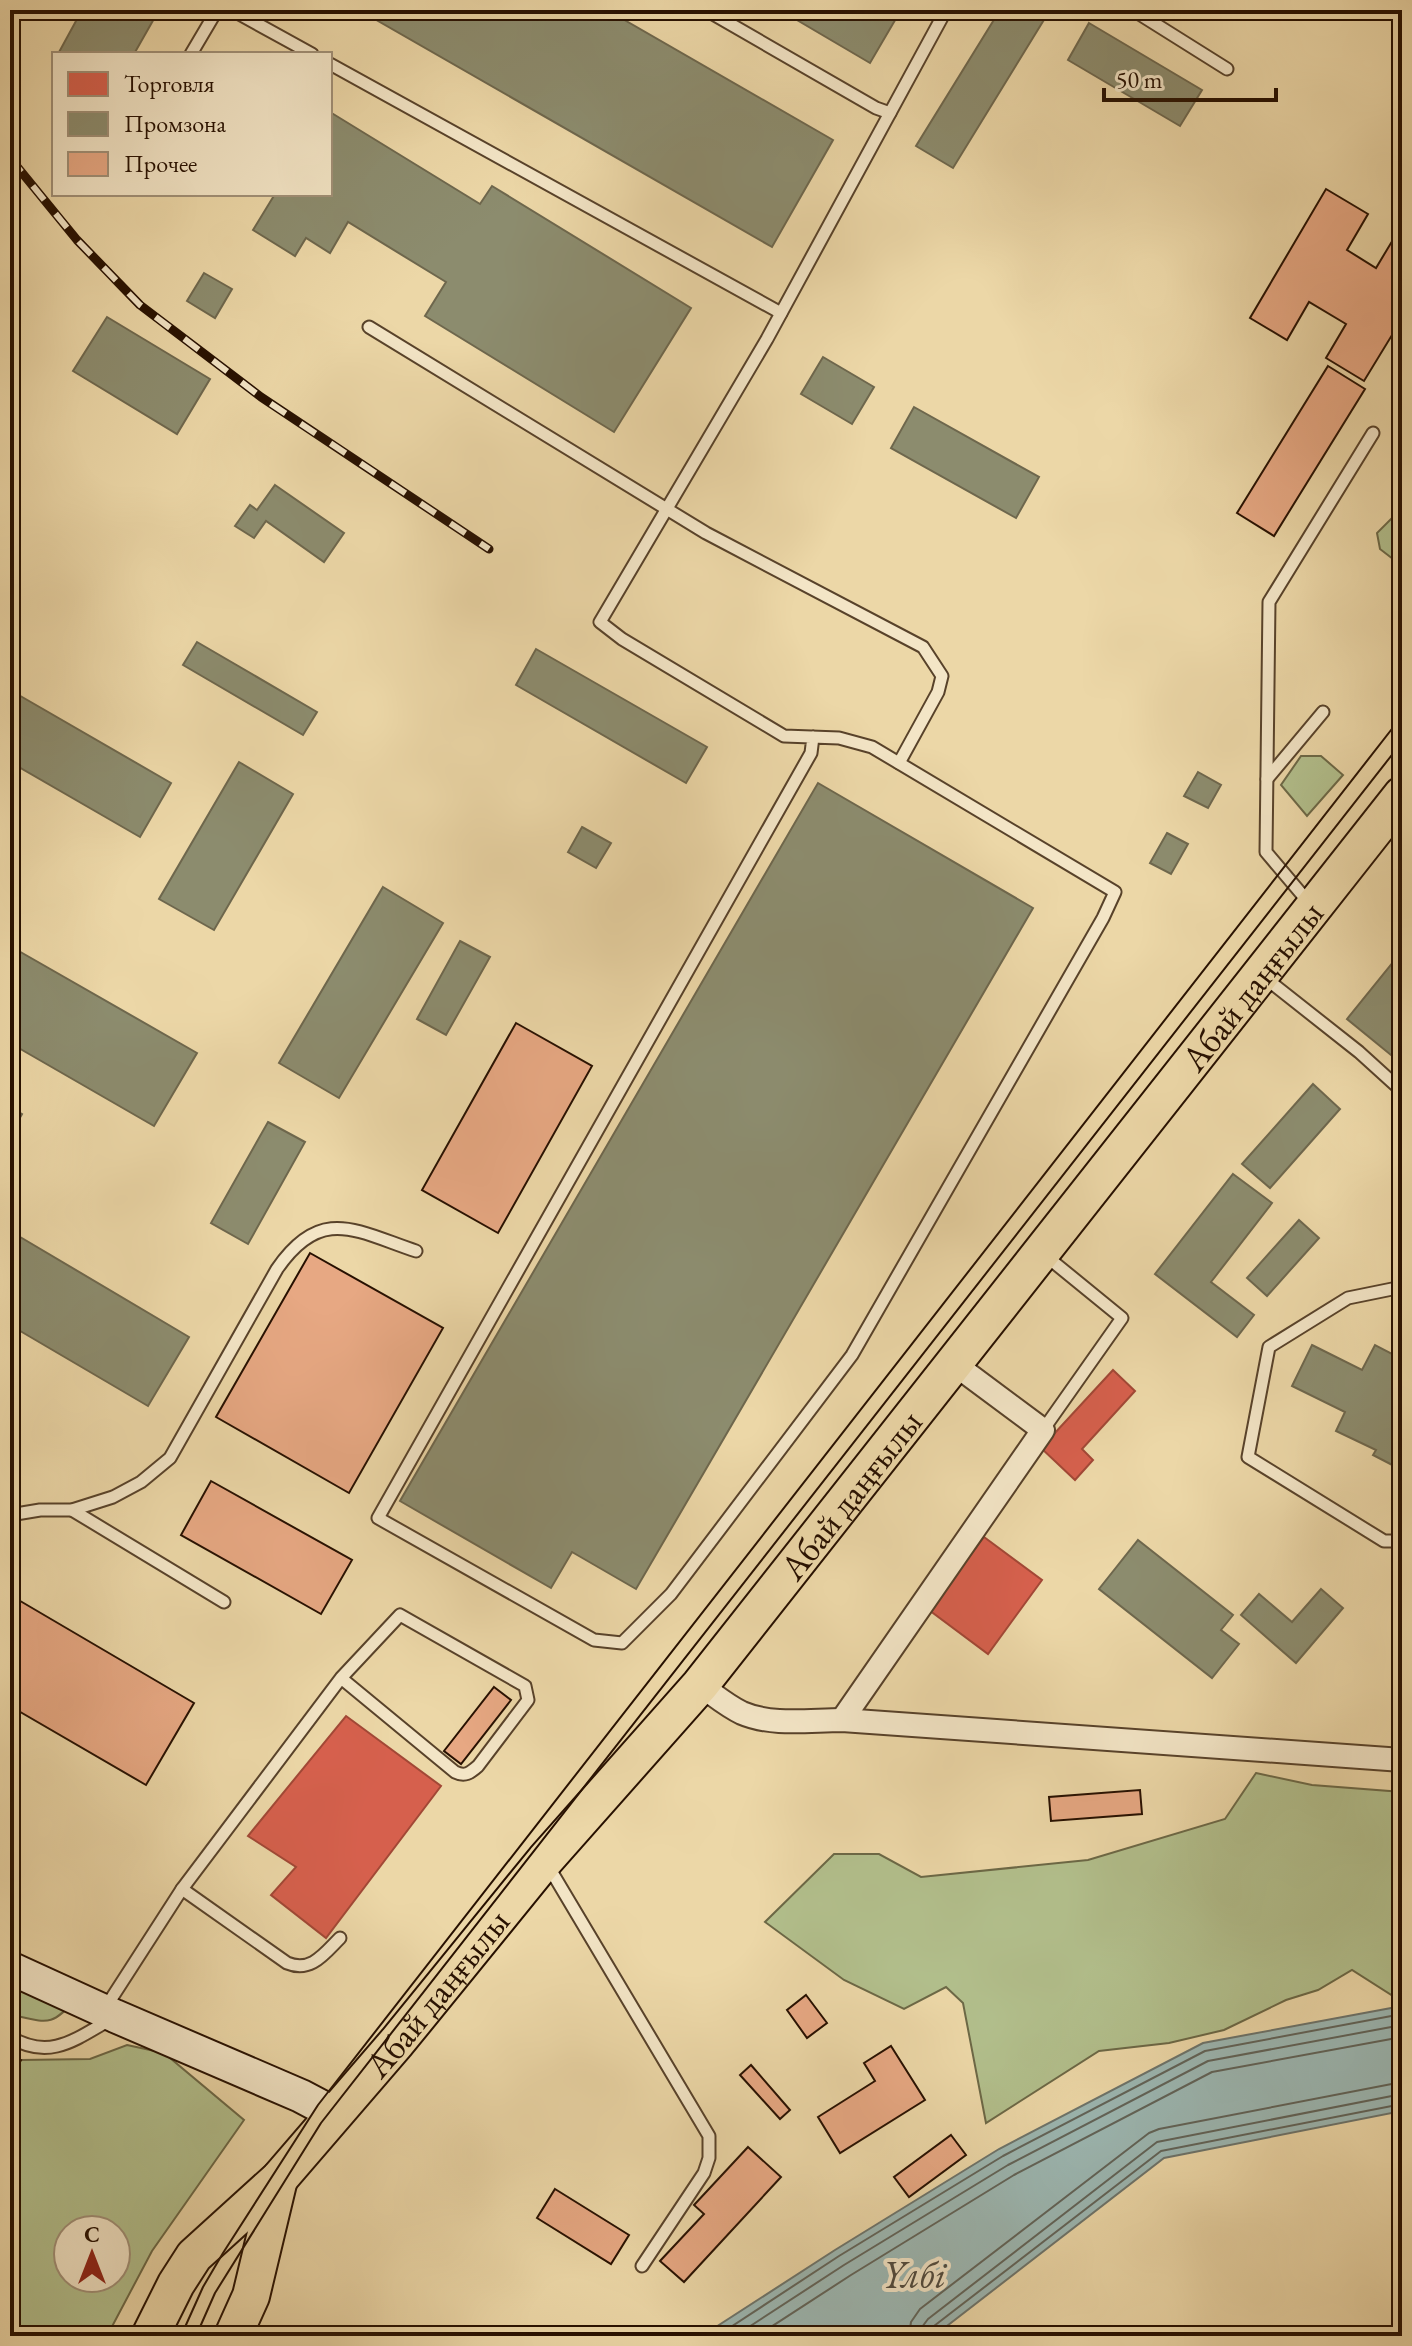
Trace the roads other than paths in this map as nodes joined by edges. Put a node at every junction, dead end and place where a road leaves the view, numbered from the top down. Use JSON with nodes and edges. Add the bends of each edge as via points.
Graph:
{"nodes":[{"id":1,"x":217,"y":10,"type":"edge"},
{"id":2,"x":232,"y":10,"type":"edge"},
{"id":3,"x":706,"y":10,"type":"edge"},
{"id":4,"x":946,"y":10,"type":"edge"},
{"id":5,"x":1133,"y":10,"type":"edge"},
{"id":6,"x":192,"y":52,"type":"edge"},
{"id":7,"x":308,"y":52,"type":"edge"},
{"id":8,"x":332,"y":65,"type":"edge"},
{"id":9,"x":1227,"y":69,"type":"dead end"},
{"id":10,"x":890,"y":113,"type":"junction"},
{"id":11,"x":781,"y":313,"type":"junction"},
{"id":12,"x":369,"y":327,"type":"dead end"},
{"id":13,"x":1373,"y":433,"type":"dead end"},
{"id":14,"x":667,"y":510,"type":"junction"},
{"id":15,"x":1323,"y":712,"type":"dead end"},
{"id":16,"x":813,"y":737,"type":"junction"},
{"id":17,"x":899,"y":763,"type":"junction"},
{"id":18,"x":1267,"y":779,"type":"junction"},
{"id":19,"x":1402,"y":795,"type":"edge"},
{"id":20,"x":1313,"y":908,"type":"junction"},
{"id":21,"x":1261,"y":974,"type":"junction"},
{"id":22,"x":1402,"y":1091,"type":"edge"},
{"id":23,"x":416,"y":1251,"type":"dead end"},
{"id":24,"x":1041,"y":1252,"type":"junction"},
{"id":25,"x":1402,"y":1287,"type":"edge"},
{"id":26,"x":953,"y":1363,"type":"junction"},
{"id":27,"x":1043,"y":1430,"type":"junction"},
{"id":28,"x":72,"y":1510,"type":"junction"},
{"id":29,"x":10,"y":1515,"type":"edge"},
{"id":30,"x":1402,"y":1541,"type":"edge"},
{"id":31,"x":224,"y":1602,"type":"dead end"},
{"id":32,"x":341,"y":1678,"type":"junction"},
{"id":33,"x":700,"y":1685,"type":"junction"},
{"id":34,"x":842,"y":1720,"type":"junction"},
{"id":35,"x":1402,"y":1760,"type":"edge"},
{"id":36,"x":545,"y":1860,"type":"junction"},
{"id":37,"x":182,"y":1889,"type":"junction"},
{"id":38,"x":340,"y":1938,"type":"dead end"},
{"id":39,"x":10,"y":1968,"type":"edge"},
{"id":40,"x":110,"y":2014,"type":"junction"},
{"id":41,"x":10,"y":2037,"type":"edge"},
{"id":42,"x":335,"y":2114,"type":"junction"},
{"id":43,"x":279,"y":2179,"type":"junction"},
{"id":44,"x":642,"y":2266,"type":"dead end"},
{"id":45,"x":150,"y":2336,"type":"edge"},
{"id":46,"x":233,"y":2336,"type":"edge"}],
"edges":[{"from":1,"to":6,"type":"lane"},
{"from":2,"to":7,"type":"lane"},
{"from":3,"to":10,"type":"lane"},
{"from":4,"to":10,"type":"lane"},
{"from":5,"to":9,"type":"lane"},
{"from":8,"to":11,"type":"lane"},
{"from":10,"to":11,"type":"lane"},
{"from":11,"to":14,"type":"lane"},
{"from":12,"to":14,"type":"lane"},
{"from":13,"to":18,"type":"lane","via":[[1269,602]]},
{"from":14,"to":16,"type":"lane","via":[[600,622],[784,736]]},
{"from":14,"to":17,"type":"lane","via":[[923,647],[942,676]]},
{"from":15,"to":18,"type":"lane"},
{"from":16,"to":17,"type":"lane","via":[[872,747]]},
{"from":16,"to":17,"type":"lane","via":[[811,753],[378,1518],[594,1640],[622,1643],[671,1594],[852,1355],[1115,892]]},
{"from":18,"to":20,"type":"lane","via":[[1266,852]]},
{"from":19,"to":20,"type":"main road","name":"Абай даңғылы"},
{"from":20,"to":21,"type":"main road","name":"Абай даңғылы"},
{"from":21,"to":22,"type":"lane"},
{"from":21,"to":24,"type":"main road","name":"Абай даңғылы"},
{"from":23,"to":28,"type":"lane","via":[[343,1227],[304,1238],[277,1269],[170,1458],[113,1497]]},
{"from":24,"to":26,"type":"main road","name":"Абай даңғылы"},
{"from":24,"to":27,"type":"lane","via":[[1122,1318]]},
{"from":25,"to":30,"type":"lane","via":[[1348,1298],[1269,1347],[1248,1457],[1384,1541]]},
{"from":26,"to":27,"type":"street"},
{"from":26,"to":33,"type":"main road","name":"Абай даңғылы"},
{"from":27,"to":34,"type":"street"},
{"from":28,"to":29,"type":"lane"},
{"from":28,"to":31,"type":"lane"},
{"from":32,"to":32,"type":"lane","via":[[400,1615],[525,1686],[528,1700],[478,1766],[461,1775]]},
{"from":32,"to":37,"type":"lane"},
{"from":33,"to":34,"type":"street","via":[[757,1719]]},
{"from":33,"to":36,"type":"main road","name":"Абай даңғылы"},
{"from":34,"to":35,"type":"street"},
{"from":36,"to":42,"type":"main road","name":"Абай даңғылы"},
{"from":36,"to":44,"type":"lane","via":[[709,2136],[704,2173]]},
{"from":37,"to":38,"type":"lane","via":[[295,1966],[318,1961]]},
{"from":37,"to":40,"type":"lane"},
{"from":39,"to":40,"type":"main road"},
{"from":40,"to":41,"type":"lane","via":[[76,2040],[49,2048],[25,2046]]},
{"from":40,"to":42,"type":"main road"},
{"from":42,"to":43,"type":"main road","name":"Абай даңғылы"},
{"from":43,"to":45,"type":"main road","name":"Абай даңғылы","via":[[194,2256]]},
{"from":43,"to":46,"type":"main road","name":"Абай даңғылы","via":[[251,2296]]}]}
